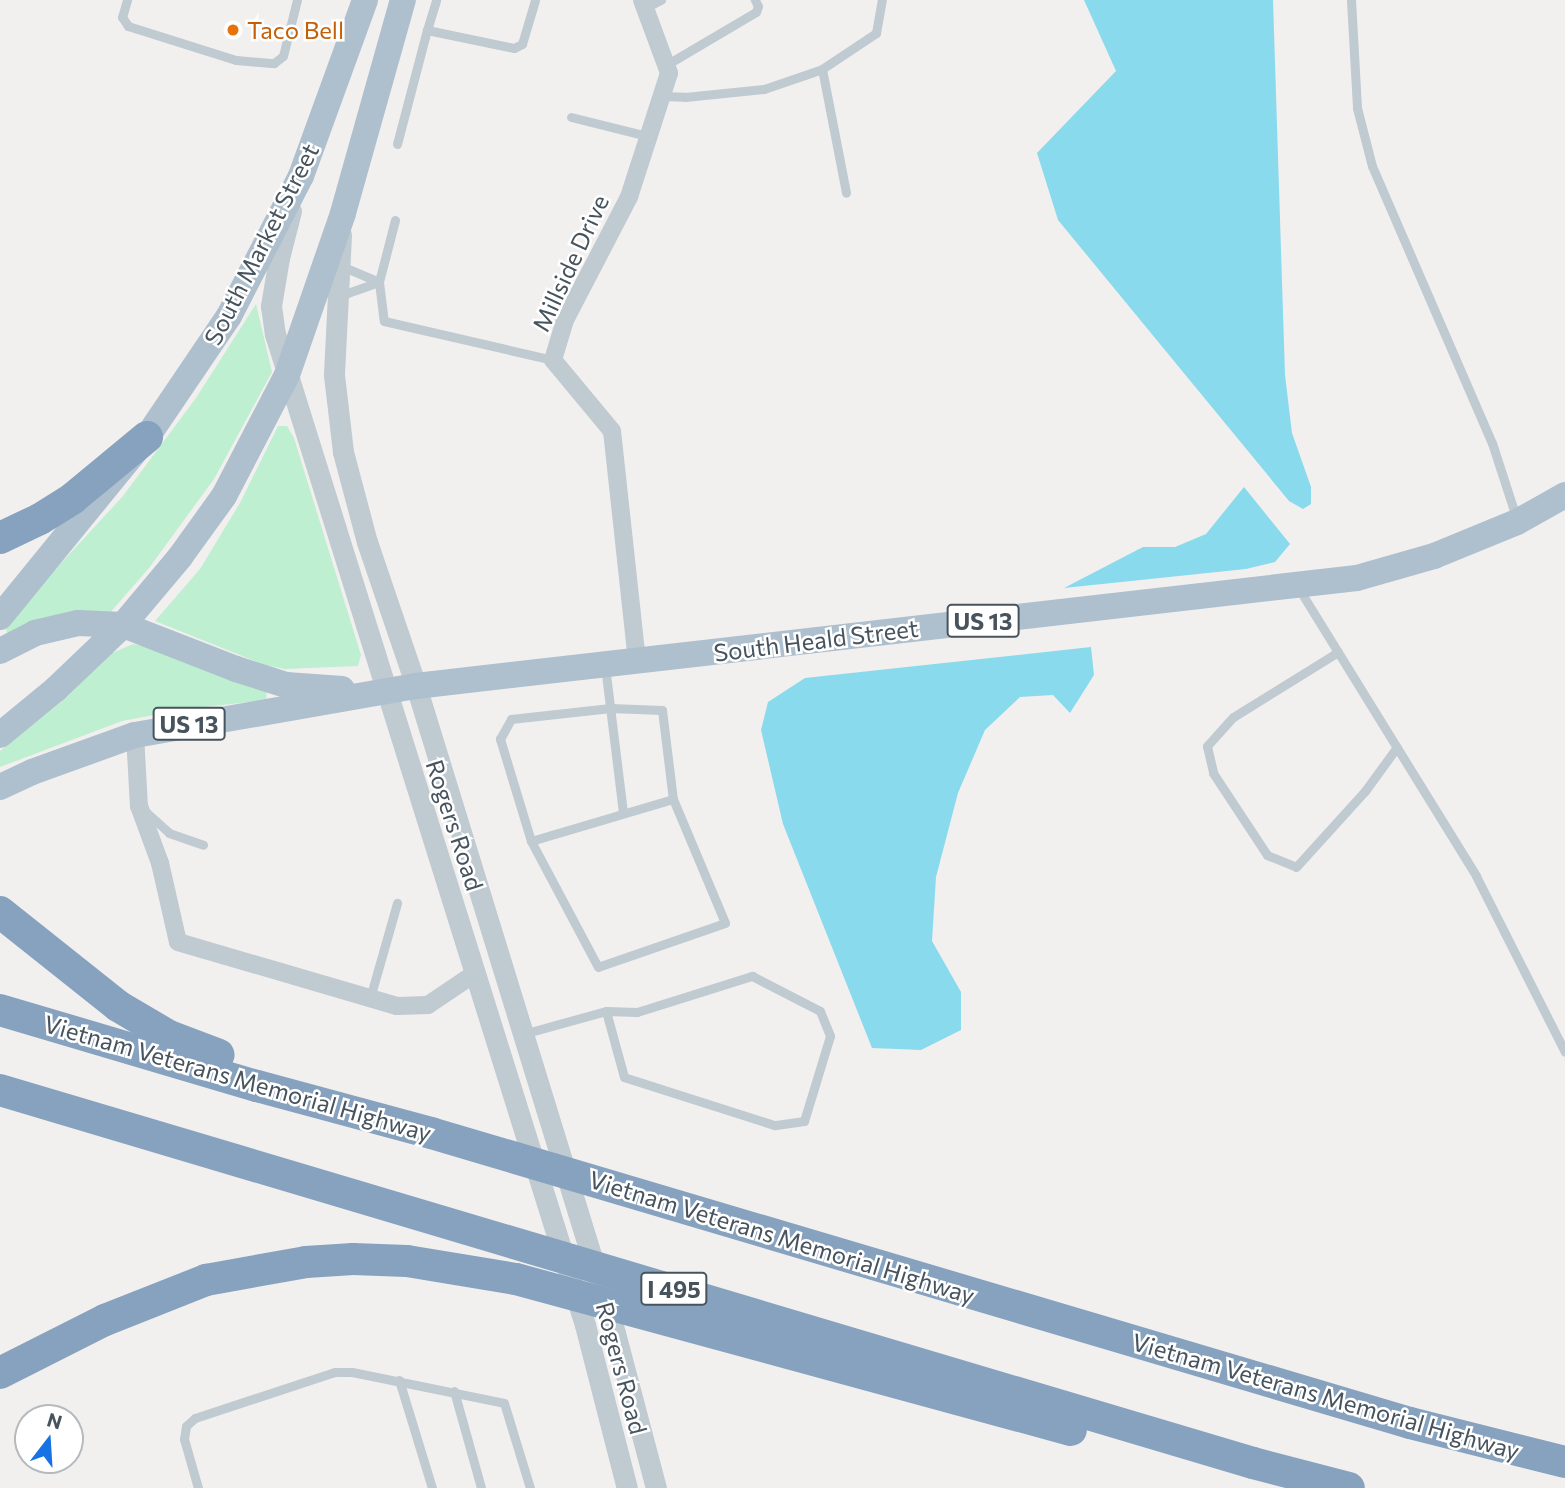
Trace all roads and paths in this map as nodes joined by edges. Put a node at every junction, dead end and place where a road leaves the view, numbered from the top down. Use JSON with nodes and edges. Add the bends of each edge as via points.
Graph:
{"nodes":[{"id":1,"x":127,"y":0,"type":"edge"},
{"id":2,"x":297,"y":0,"type":"edge"},
{"id":3,"x":403,"y":0,"type":"edge"},
{"id":4,"x":436,"y":0,"type":"edge"},
{"id":5,"x":535,"y":0,"type":"edge"},
{"id":6,"x":754,"y":0,"type":"edge"},
{"id":7,"x":882,"y":0,"type":"edge"},
{"id":8,"x":1351,"y":0,"type":"edge"},
{"id":9,"x":362,"y":2,"type":"edge"},
{"id":10,"x":650,"y":3,"type":"edge"},
{"id":11,"x":427,"y":30,"type":"junction"},
{"id":12,"x":666,"y":65,"type":"junction"},
{"id":13,"x":822,"y":69,"type":"junction"},
{"id":14,"x":660,"y":96,"type":"junction"},
{"id":15,"x":571,"y":117,"type":"dead end"},
{"id":16,"x":647,"y":136,"type":"junction"},
{"id":17,"x":397,"y":144,"type":"dead end"},
{"id":18,"x":301,"y":176,"type":"junction"},
{"id":19,"x":846,"y":193,"type":"dead end"},
{"id":20,"x":342,"y":213,"type":"junction"},
{"id":21,"x":395,"y":220,"type":"dead end"},
{"id":22,"x":339,"y":265,"type":"junction"},
{"id":23,"x":379,"y":282,"type":"junction"},
{"id":24,"x":337,"y":297,"type":"junction"},
{"id":25,"x":553,"y":360,"type":"junction"},
{"id":26,"x":286,"y":376,"type":"junction"},
{"id":27,"x":147,"y":438,"type":"junction"},
{"id":28,"x":1565,"y":495,"type":"edge"},
{"id":29,"x":1517,"y":522,"type":"junction"},
{"id":30,"x":0,"y":538,"type":"edge"},
{"id":31,"x":1296,"y":584,"type":"junction"},
{"id":32,"x":0,"y":617,"type":"edge"},
{"id":33,"x":122,"y":625,"type":"junction"},
{"id":34,"x":0,"y":651,"type":"edge"},
{"id":35,"x":1338,"y":652,"type":"junction"},
{"id":36,"x":637,"y":661,"type":"junction"},
{"id":37,"x":605,"y":664,"type":"junction"},
{"id":38,"x":416,"y":686,"type":"junction"},
{"id":39,"x":386,"y":693,"type":"junction"},
{"id":40,"x":610,"y":708,"type":"junction"},
{"id":41,"x":0,"y":735,"type":"edge"},
{"id":42,"x":135,"y":735,"type":"junction"},
{"id":43,"x":1397,"y":747,"type":"junction"},
{"id":44,"x":0,"y":787,"type":"edge"},
{"id":45,"x":673,"y":799,"type":"junction"},
{"id":46,"x":139,"y":806,"type":"junction"},
{"id":47,"x":623,"y":813,"type":"junction"},
{"id":48,"x":531,"y":841,"type":"junction"},
{"id":49,"x":202,"y":845,"type":"dead end"},
{"id":50,"x":397,"y":903,"type":"dead end"},
{"id":51,"x":0,"y":912,"type":"edge"},
{"id":52,"x":474,"y":974,"type":"junction"},
{"id":53,"x":370,"y":998,"type":"junction"},
{"id":54,"x":0,"y":1010,"type":"edge"},
{"id":55,"x":606,"y":1011,"type":"junction"},
{"id":56,"x":522,"y":1035,"type":"junction"},
{"id":57,"x":1565,"y":1052,"type":"edge"},
{"id":58,"x":0,"y":1090,"type":"edge"},
{"id":59,"x":431,"y":1133,"type":"junction"},
{"id":60,"x":0,"y":1373,"type":"edge"},
{"id":61,"x":399,"y":1380,"type":"junction"},
{"id":62,"x":454,"y":1391,"type":"junction"},
{"id":63,"x":1565,"y":1462,"type":"edge"},
{"id":64,"x":1313,"y":1479,"type":"junction"},
{"id":65,"x":198,"y":1488,"type":"edge"},
{"id":66,"x":432,"y":1488,"type":"edge"},
{"id":67,"x":481,"y":1488,"type":"edge"},
{"id":68,"x":530,"y":1488,"type":"edge"},
{"id":69,"x":627,"y":1488,"type":"edge"},
{"id":70,"x":656,"y":1488,"type":"edge"},
{"id":71,"x":1349,"y":1488,"type":"edge"}],
"edges":[{"from":1,"to":2,"type":"lane","via":[[122,16],[128,26],[236,60],[274,63],[284,56]]},
{"from":3,"to":20,"type":"main road","name":"South Market Street"},
{"from":4,"to":11,"type":"lane"},
{"from":5,"to":11,"type":"lane","via":[[522,44],[514,48]]},
{"from":6,"to":12,"type":"lane","via":[[756,12]]},
{"from":7,"to":13,"type":"lane","via":[[876,33]]},
{"from":8,"to":29,"type":"lane","via":[[1357,107],[1373,166],[1492,443]]},
{"from":9,"to":18,"type":"main road","name":"South Market Street"},
{"from":10,"to":12,"type":"street"},
{"from":11,"to":17,"type":"lane"},
{"from":12,"to":14,"type":"street","name":"Millside Drive","via":[[669,73]]},
{"from":13,"to":14,"type":"lane","via":[[764,89]]},
{"from":13,"to":19,"type":"lane"},
{"from":14,"to":16,"type":"street","name":"Millside Drive"},
{"from":15,"to":16,"type":"lane"},
{"from":16,"to":25,"type":"street","name":"Millside Drive","via":[[629,197],[565,320]]},
{"from":18,"to":26,"type":"street","name":"Rogers Road","via":[[271,306]]},
{"from":18,"to":27,"type":"main road","name":"South Market Street","via":[[229,316]]},
{"from":20,"to":22,"type":"street","name":"Rogers Road"},
{"from":20,"to":26,"type":"main road","name":"South Market Street"},
{"from":21,"to":23,"type":"lane"},
{"from":22,"to":23,"type":"lane"},
{"from":22,"to":24,"type":"street","name":"Rogers Road"},
{"from":23,"to":24,"type":"lane"},
{"from":23,"to":25,"type":"lane","via":[[384,321]]},
{"from":24,"to":38,"type":"street","name":"Rogers Road","via":[[334,374],[343,452],[367,542]]},
{"from":25,"to":36,"type":"street","name":"Millside Drive","via":[[612,431]]},
{"from":26,"to":33,"type":"main road","name":"South Market Street","via":[[224,496]]},
{"from":26,"to":39,"type":"street","name":"Rogers Road"},
{"from":27,"to":30,"type":"highway","via":[[57,508]]},
{"from":27,"to":32,"type":"main road","name":"South Market Street"},
{"from":28,"to":29,"type":"main road","name":"South Heald Street","number":"US 13"},
{"from":29,"to":31,"type":"main road","name":"South Heald Street","number":"US 13","via":[[1434,556],[1357,578]]},
{"from":31,"to":35,"type":"lane"},
{"from":31,"to":36,"type":"main road","name":"South Heald Street","number":"US 13"},
{"from":33,"to":34,"type":"main road","name":"South Heald Street","number":"US 13","via":[[78,623],[35,633]]},
{"from":33,"to":39,"type":"main road","name":"South Heald Street","number":"US 13","via":[[286,685]]},
{"from":33,"to":41,"type":"main road","name":"South Market Street"},
{"from":35,"to":43,"type":"lane"},
{"from":35,"to":43,"type":"lane","via":[[1233,717],[1206,746],[1213,774],[1267,855],[1296,867],[1365,791]]},
{"from":36,"to":37,"type":"main road","name":"South Heald Street","number":"US 13"},
{"from":37,"to":38,"type":"main road","name":"South Heald Street","number":"US 13"},
{"from":37,"to":40,"type":"lane"},
{"from":38,"to":39,"type":"main road","name":"South Heald Street","number":"US 13"},
{"from":38,"to":56,"type":"street","name":"Rogers Road"},
{"from":39,"to":42,"type":"main road","name":"South Heald Street","number":"US 13"},
{"from":39,"to":52,"type":"street","name":"Rogers Road"},
{"from":40,"to":45,"type":"lane","via":[[662,710]]},
{"from":40,"to":47,"type":"lane"},
{"from":40,"to":48,"type":"lane","via":[[511,719],[499,739]]},
{"from":42,"to":44,"type":"main road","name":"South Heald Street","number":"US 13"},
{"from":42,"to":46,"type":"street"},
{"from":43,"to":57,"type":"lane","via":[[1476,876]]},
{"from":45,"to":47,"type":"lane"},
{"from":45,"to":48,"type":"lane","via":[[725,923],[598,967]]},
{"from":46,"to":49,"type":"lane","via":[[169,833]]},
{"from":46,"to":53,"type":"street","via":[[160,863],[177,942]]},
{"from":47,"to":48,"type":"lane"},
{"from":50,"to":53,"type":"lane"},
{"from":51,"to":59,"type":"highway","via":[[76,976],[152,1027],[200,1049]]},
{"from":52,"to":53,"type":"street","via":[[428,1005],[397,1006]]},
{"from":52,"to":69,"type":"street","name":"Rogers Road","via":[[585,1325]]},
{"from":54,"to":59,"type":"highway","name":"Vietnam Veterans Memorial Highway"},
{"from":55,"to":55,"type":"lane","via":[[637,1012],[752,976],[820,1011],[830,1036],[804,1121],[774,1125],[624,1077]]},
{"from":55,"to":56,"type":"lane"},
{"from":56,"to":70,"type":"street","name":"Rogers Road","via":[[615,1333]]},
{"from":58,"to":64,"type":"highway","number":"I 495"},
{"from":59,"to":63,"type":"highway","name":"Vietnam Veterans Memorial Highway","via":[[1410,1423]]},
{"from":60,"to":64,"type":"highway","via":[[105,1320],[206,1280],[306,1262],[407,1261],[529,1283],[1193,1464]]},
{"from":61,"to":62,"type":"lane"},
{"from":61,"to":65,"type":"lane","via":[[335,1372],[195,1418],[186,1426],[184,1439]]},
{"from":61,"to":66,"type":"lane"},
{"from":62,"to":67,"type":"lane"},
{"from":62,"to":68,"type":"lane","via":[[504,1403]]},
{"from":64,"to":71,"type":"highway","number":"I 495"}]}
